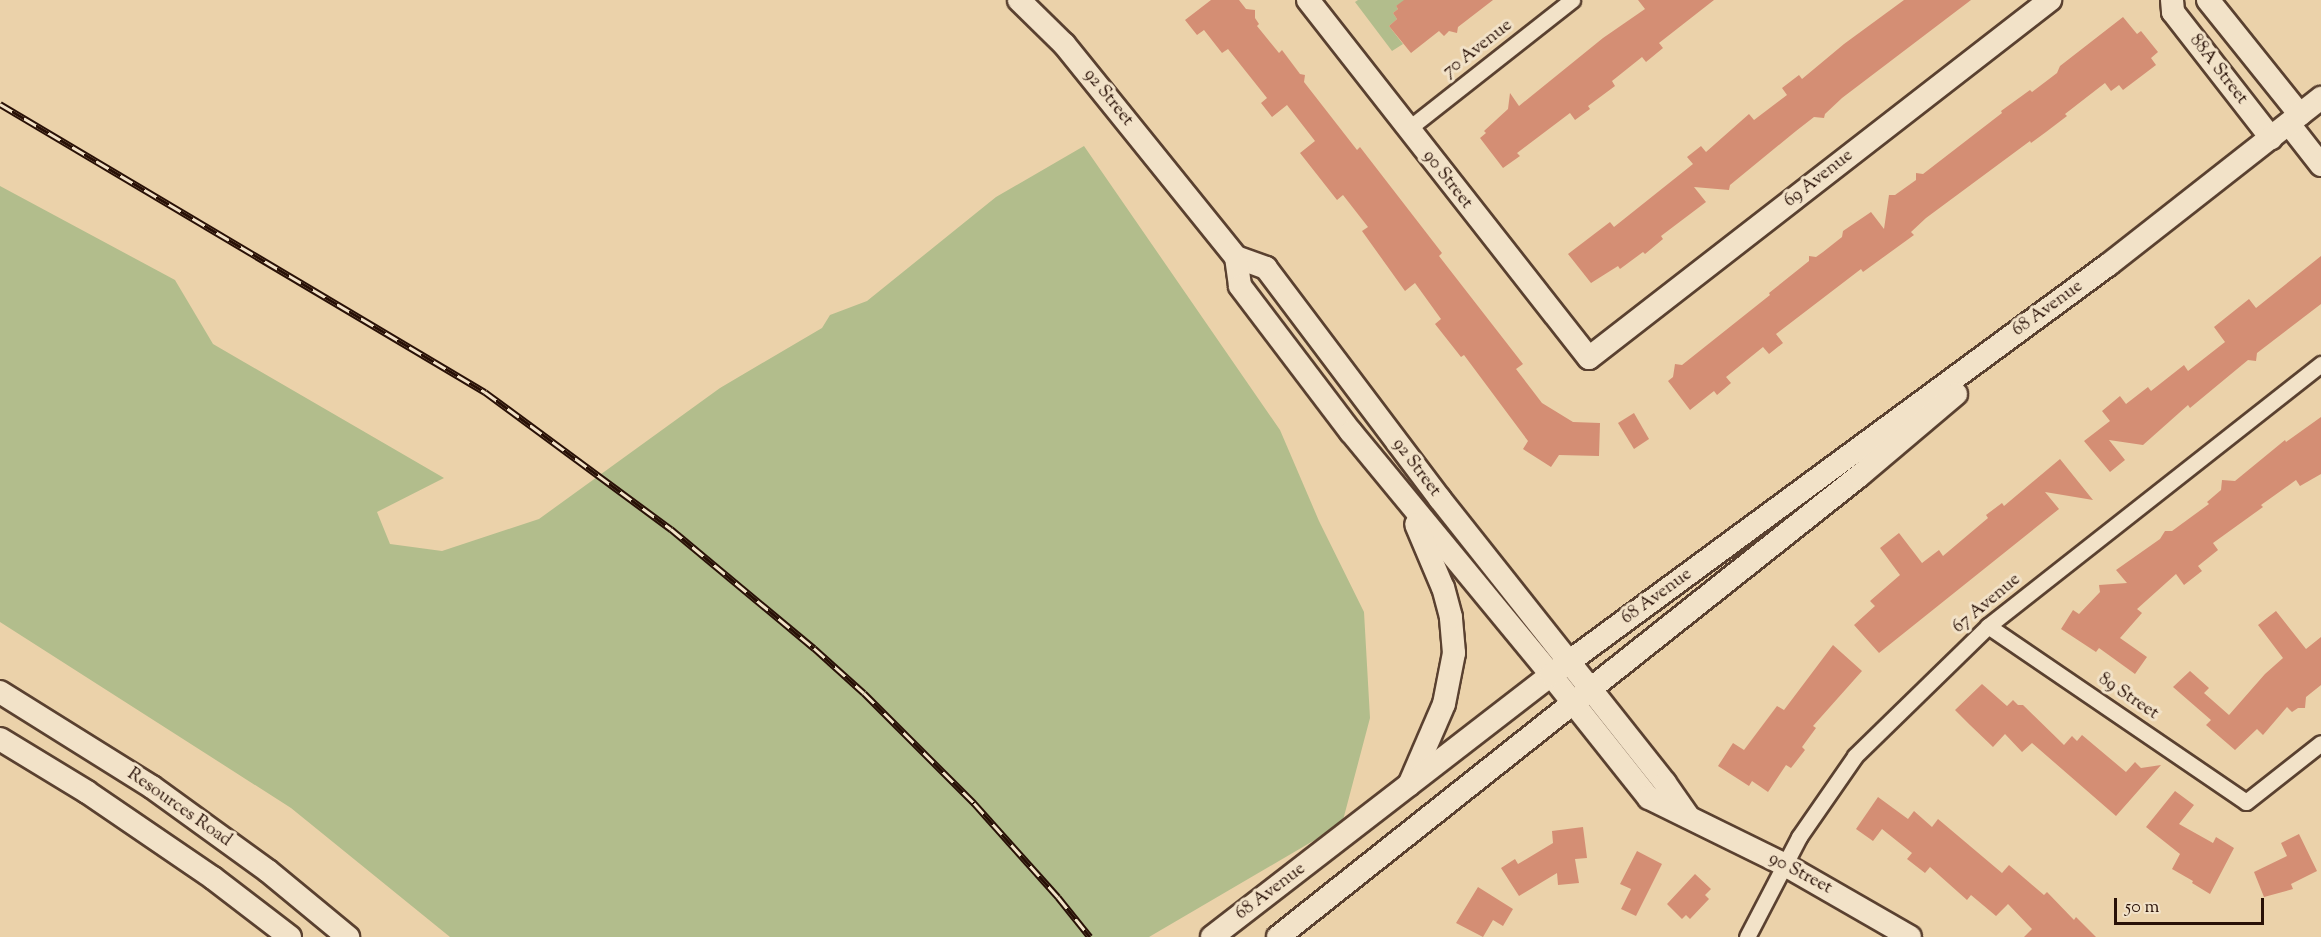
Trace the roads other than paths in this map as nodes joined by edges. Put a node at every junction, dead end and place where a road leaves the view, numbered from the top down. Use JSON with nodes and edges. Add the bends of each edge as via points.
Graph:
{"nodes":[{"id":1,"x":1019,"y":0,"type":"edge"},
{"id":2,"x":1308,"y":0,"type":"edge"},
{"id":3,"x":1572,"y":0,"type":"edge"},
{"id":4,"x":2050,"y":0,"type":"edge"},
{"id":5,"x":2172,"y":0,"type":"edge"},
{"id":6,"x":2208,"y":0,"type":"edge"},
{"id":7,"x":2321,"y":98,"type":"edge"},
{"id":8,"x":2294,"y":120,"type":"junction"},
{"id":9,"x":1408,"y":129,"type":"junction"},
{"id":10,"x":2271,"y":138,"type":"junction"},
{"id":11,"x":2321,"y":165,"type":"edge"},
{"id":12,"x":1236,"y":257,"type":"junction"},
{"id":13,"x":2108,"y":265,"type":"junction"},
{"id":14,"x":1589,"y":358,"type":"joint"},
{"id":15,"x":2321,"y":364,"type":"edge"},
{"id":16,"x":1407,"y":503,"type":"junction"},
{"id":17,"x":1988,"y":626,"type":"junction"},
{"id":18,"x":1559,"y":669,"type":"junction"},
{"id":19,"x":0,"y":692,"type":"edge"},
{"id":20,"x":1581,"y":696,"type":"junction"},
{"id":21,"x":0,"y":739,"type":"edge"},
{"id":22,"x":2321,"y":743,"type":"edge"},
{"id":23,"x":1408,"y":786,"type":"junction"},
{"id":24,"x":1785,"y":865,"type":"junction"},
{"id":25,"x":290,"y":937,"type":"edge"},
{"id":26,"x":348,"y":937,"type":"edge"},
{"id":27,"x":1212,"y":937,"type":"edge"},
{"id":28,"x":1278,"y":937,"type":"edge"},
{"id":29,"x":1747,"y":937,"type":"edge"},
{"id":30,"x":1910,"y":937,"type":"edge"}],
"edges":[{"from":1,"to":12,"type":"main road","name":"92 Street","via":[[1064,44]]},
{"from":2,"to":9,"type":"main road","name":"90 Street"},
{"from":3,"to":9,"type":"street","name":"70 Avenue"},
{"from":4,"to":14,"type":"main road","name":"69 Avenue"},
{"from":5,"to":10,"type":"main road","name":"88A Street","via":[[2174,12]]},
{"from":6,"to":8,"type":"main road","name":"88A Street"},
{"from":7,"to":8,"type":"main road","name":"68 Avenue"},
{"from":8,"to":10,"type":"main road","name":"68 Avenue"},
{"from":8,"to":11,"type":"main road","name":"88A Street"},
{"from":9,"to":14,"type":"main road","name":"90 Street"},
{"from":10,"to":13,"type":"main road","name":"68 Avenue"},
{"from":12,"to":16,"type":"main road","name":"92 Street","via":[[1240,286]]},
{"from":12,"to":18,"type":"main road","name":"92 Street","via":[[1266,268]]},
{"from":13,"to":18,"type":"main road","name":"68 Avenue"},
{"from":13,"to":20,"type":"main road","name":"68 Avenue","via":[[1859,476]]},
{"from":15,"to":17,"type":"street","name":"67 Avenue"},
{"from":16,"to":18,"type":"main road","name":"92 Street"},
{"from":16,"to":23,"type":"main road","via":[[1443,588],[1451,617],[1454,653],[1444,704]]},
{"from":17,"to":22,"type":"street","name":"89 Street","via":[[2246,802]]},
{"from":17,"to":24,"type":"street","name":"67 Avenue","via":[[1855,756],[1799,837]]},
{"from":18,"to":20,"type":"main road","name":"92 Street"},
{"from":18,"to":23,"type":"main road","name":"68 Avenue"},
{"from":19,"to":26,"type":"main road","name":"Resources Road","via":[[152,787],[268,871]]},
{"from":20,"to":24,"type":"main road","name":"90 Street","via":[[1649,798]]},
{"from":20,"to":28,"type":"main road","name":"68 Avenue"},
{"from":21,"to":25,"type":"main road","name":"Resources Road","via":[[87,792]]},
{"from":23,"to":27,"type":"main road","name":"68 Avenue"},
{"from":24,"to":29,"type":"street","name":"67 Avenue"},
{"from":24,"to":30,"type":"main road","name":"90 Street"}]}
